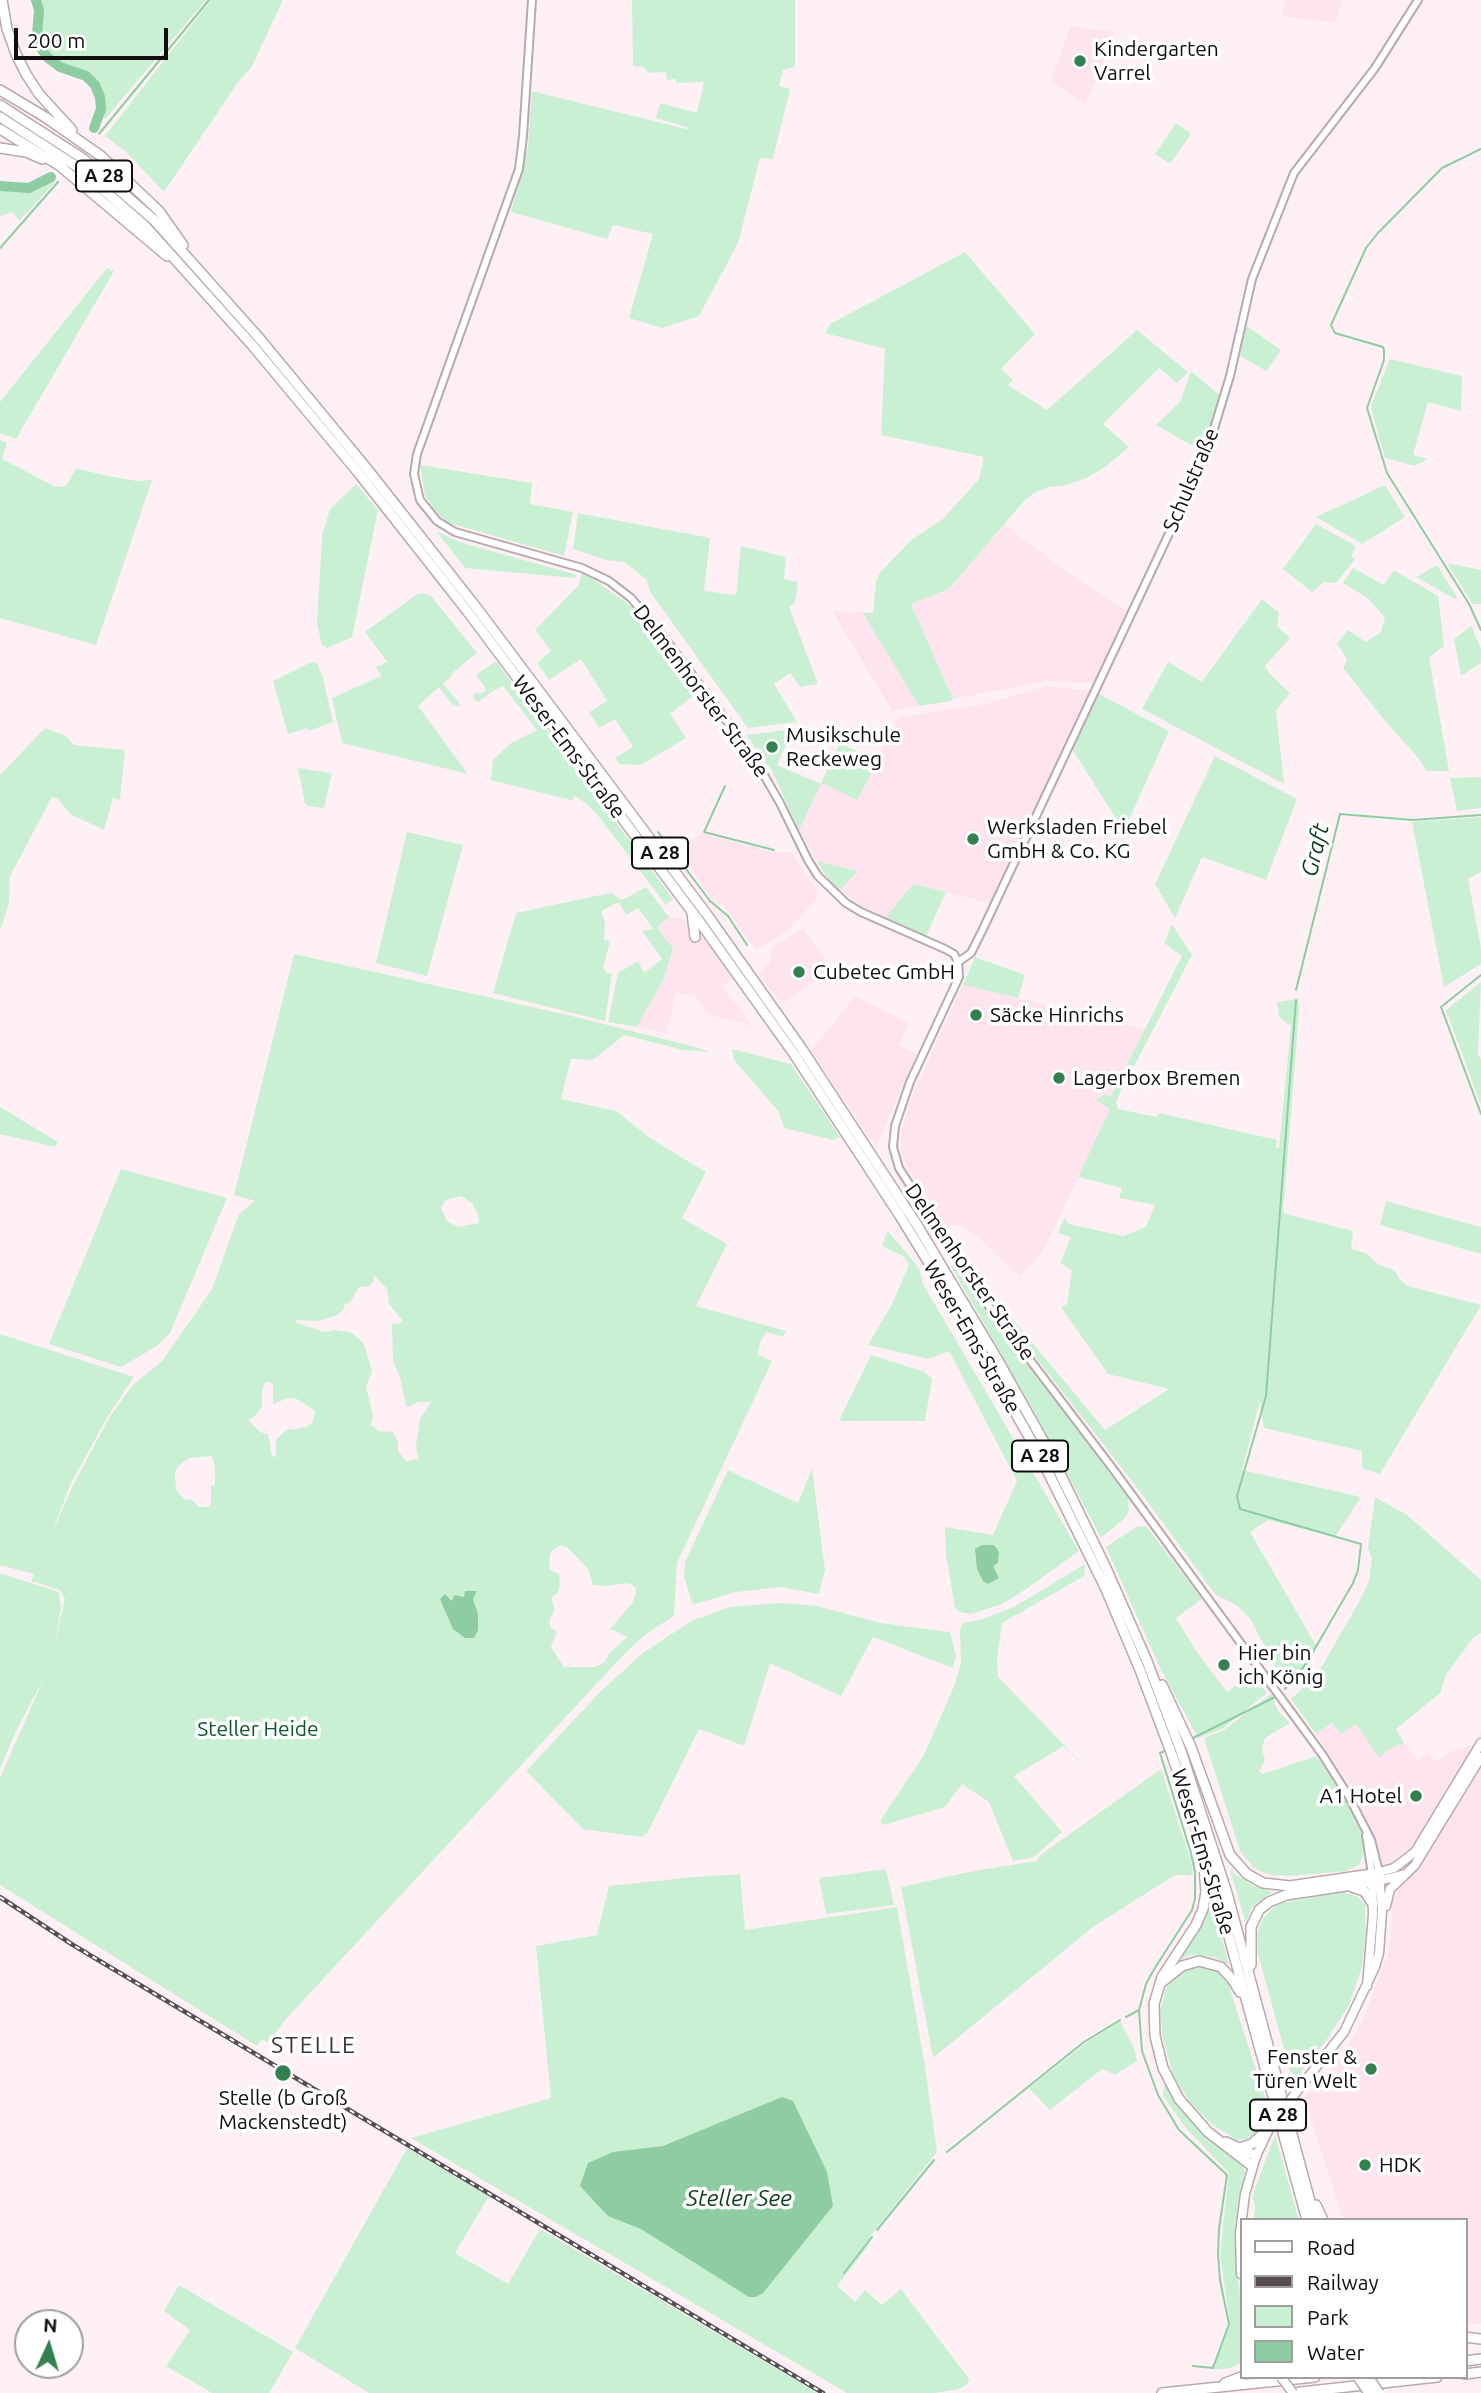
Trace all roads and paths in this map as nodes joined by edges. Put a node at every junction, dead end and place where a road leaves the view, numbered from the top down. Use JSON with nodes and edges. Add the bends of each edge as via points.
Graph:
{"nodes":[{"id":1,"x":2,"y":0,"type":"edge"},
{"id":2,"x":531,"y":0,"type":"edge"},
{"id":3,"x":1418,"y":0,"type":"edge"},
{"id":4,"x":0,"y":90,"type":"edge"},
{"id":5,"x":0,"y":105,"type":"edge"},
{"id":6,"x":0,"y":117,"type":"edge"},
{"id":7,"x":0,"y":129,"type":"edge"},
{"id":8,"x":86,"y":144,"type":"junction"},
{"id":9,"x":0,"y":148,"type":"edge"},
{"id":10,"x":60,"y":166,"type":"junction"},
{"id":11,"x":195,"y":265,"type":"junction"},
{"id":12,"x":190,"y":274,"type":"junction"},
{"id":13,"x":431,"y":557,"type":"junction"},
{"id":14,"x":692,"y":912,"type":"junction"},
{"id":15,"x":695,"y":937,"type":"dead end"},
{"id":16,"x":958,"y":962,"type":"junction"},
{"id":17,"x":786,"y":1058,"type":"dead end"},
{"id":18,"x":803,"y":1067,"type":"junction"},
{"id":19,"x":1181,"y":1743,"type":"junction"},
{"id":20,"x":1481,"y":1743,"type":"edge"},
{"id":21,"x":1177,"y":1753,"type":"junction"},
{"id":22,"x":1481,"y":1756,"type":"edge"},
{"id":23,"x":1204,"y":1850,"type":"junction"},
{"id":24,"x":1406,"y":1874,"type":"junction"},
{"id":25,"x":1376,"y":1877,"type":"junction"},
{"id":26,"x":1347,"y":1885,"type":"junction"},
{"id":27,"x":1373,"y":1904,"type":"junction"},
{"id":28,"x":1382,"y":1911,"type":"junction"},
{"id":29,"x":1251,"y":1981,"type":"junction"},
{"id":30,"x":1161,"y":1983,"type":"junction"},
{"id":31,"x":1367,"y":1986,"type":"junction"},
{"id":32,"x":1251,"y":2014,"type":"junction"},
{"id":33,"x":1270,"y":2126,"type":"junction"},
{"id":34,"x":1219,"y":2140,"type":"junction"},
{"id":35,"x":1239,"y":2148,"type":"junction"},
{"id":36,"x":1256,"y":2156,"type":"junction"},
{"id":37,"x":1252,"y":2166,"type":"junction"},
{"id":38,"x":1309,"y":2190,"type":"junction"},
{"id":39,"x":1242,"y":2218,"type":"edge"},
{"id":40,"x":1306,"y":2218,"type":"edge"},
{"id":41,"x":1315,"y":2218,"type":"edge"},
{"id":42,"x":1322,"y":2218,"type":"edge"},
{"id":43,"x":1240,"y":2377,"type":"edge"},
{"id":44,"x":1297,"y":2379,"type":"edge"},
{"id":45,"x":1419,"y":2379,"type":"edge"},
{"id":46,"x":1214,"y":2388,"type":"junction"},
{"id":47,"x":1162,"y":2393,"type":"edge"},
{"id":48,"x":1293,"y":2393,"type":"edge"}],
"edges":[{"from":1,"to":8,"type":"highway","via":[[7,29],[26,74]]},
{"from":2,"to":16,"type":"street","name":"Delmenhorster Straße","via":[[519,169],[417,454],[414,474],[420,499],[437,522],[455,532],[582,568],[631,598],[753,756],[818,876],[860,912],[945,949]]},
{"from":3,"to":16,"type":"street","name":"Schulstraße","via":[[1376,68],[1294,173],[1252,279],[1206,455],[976,942],[967,958]]},
{"from":4,"to":8,"type":"highway"},
{"from":5,"to":11,"type":"highway","number":"A 28","via":[[111,182]]},
{"from":6,"to":12,"type":"highway","number":"A 28","via":[[53,149],[105,190]]},
{"from":7,"to":10,"type":"highway"},
{"from":8,"to":11,"type":"highway","via":[[159,211]]},
{"from":9,"to":10,"type":"highway","via":[[26,152]]},
{"from":10,"to":12,"type":"highway"},
{"from":11,"to":13,"type":"highway","number":"A 28","via":[[309,398]]},
{"from":12,"to":13,"type":"highway","number":"A 28"},
{"from":13,"to":14,"type":"highway","name":"Weser-Ems-Straße","number":"A 28"},
{"from":13,"to":19,"type":"highway","name":"Weser-Ems-Straße","number":"A 28","via":[[716,927],[883,1171],[1050,1453],[1147,1661],[1153,1665]]},
{"from":14,"to":15,"type":"highway"},
{"from":14,"to":18,"type":"highway","name":"Weser-Ems-Straße","number":"A 28"},
{"from":16,"to":25,"type":"street","name":"Delmenhorster Straße","via":[[955,986],[895,1126],[893,1147],[899,1168],[986,1302],[1301,1724],[1366,1830]]},
{"from":17,"to":18,"type":"highway"},
{"from":18,"to":19,"type":"highway","name":"Weser-Ems-Straße","number":"A 28","via":[[950,1297],[1041,1458]]},
{"from":19,"to":21,"type":"highway","name":"Weser-Ems-Straße","number":"A 28"},
{"from":19,"to":25,"type":"highway","via":[[1230,1855],[1247,1874],[1263,1883],[1290,1886]]},
{"from":20,"to":25,"type":"main road","via":[[1415,1852]]},
{"from":21,"to":23,"type":"highway","name":"Weser-Ems-Straße","number":"A 28"},
{"from":21,"to":29,"type":"highway","name":"Weser-Ems-Straße","number":"A 28","via":[[1208,1831]]},
{"from":22,"to":24,"type":"main road"},
{"from":23,"to":30,"type":"highway","via":[[1203,1909]]},
{"from":23,"to":32,"type":"highway","name":"Weser-Ems-Straße","number":"A 28"},
{"from":24,"to":25,"type":"main road"},
{"from":24,"to":28,"type":"main road","via":[[1390,1889]]},
{"from":25,"to":26,"type":"highway"},
{"from":25,"to":27,"type":"main road","name":"Delmenhorster Straße"},
{"from":25,"to":28,"type":"main road","name":"Delmenhorster Straße"},
{"from":26,"to":27,"type":"highway","via":[[1364,1891]]},
{"from":26,"to":29,"type":"highway","via":[[1286,1895],[1259,1910],[1250,1935]]},
{"from":27,"to":31,"type":"main road","name":"Delmenhorster Straße"},
{"from":28,"to":31,"type":"main road","name":"Delmenhorster Straße","via":[[1379,1953]]},
{"from":29,"to":38,"type":"highway","name":"Weser-Ems-Straße","number":"A 28"},
{"from":30,"to":32,"type":"highway","via":[[1189,1962],[1215,1964],[1227,1972]]},
{"from":30,"to":34,"type":"highway","via":[[1153,2015],[1163,2068],[1179,2099]]},
{"from":31,"to":33,"type":"main road","name":"Delmenhorster Straße","bridge":true,"via":[[1344,2032]]},
{"from":32,"to":40,"type":"highway","name":"Weser-Ems-Straße","number":"A 28"},
{"from":33,"to":35,"type":"highway","via":[[1252,2144]]},
{"from":33,"to":36,"type":"main road","name":"Delmenhorster Straße"},
{"from":34,"to":35,"type":"highway"},
{"from":34,"to":37,"type":"highway"},
{"from":35,"to":36,"type":"highway"},
{"from":36,"to":37,"type":"main road","name":"Delmenhorster Straße"},
{"from":37,"to":39,"type":"main road"},
{"from":38,"to":41,"type":"highway"},
{"from":38,"to":42,"type":"highway"},
{"from":43,"to":46,"type":"highway"},
{"from":44,"to":46,"type":"highway"},
{"from":45,"to":48,"type":"highway"},
{"from":46,"to":47,"type":"highway"}]}
